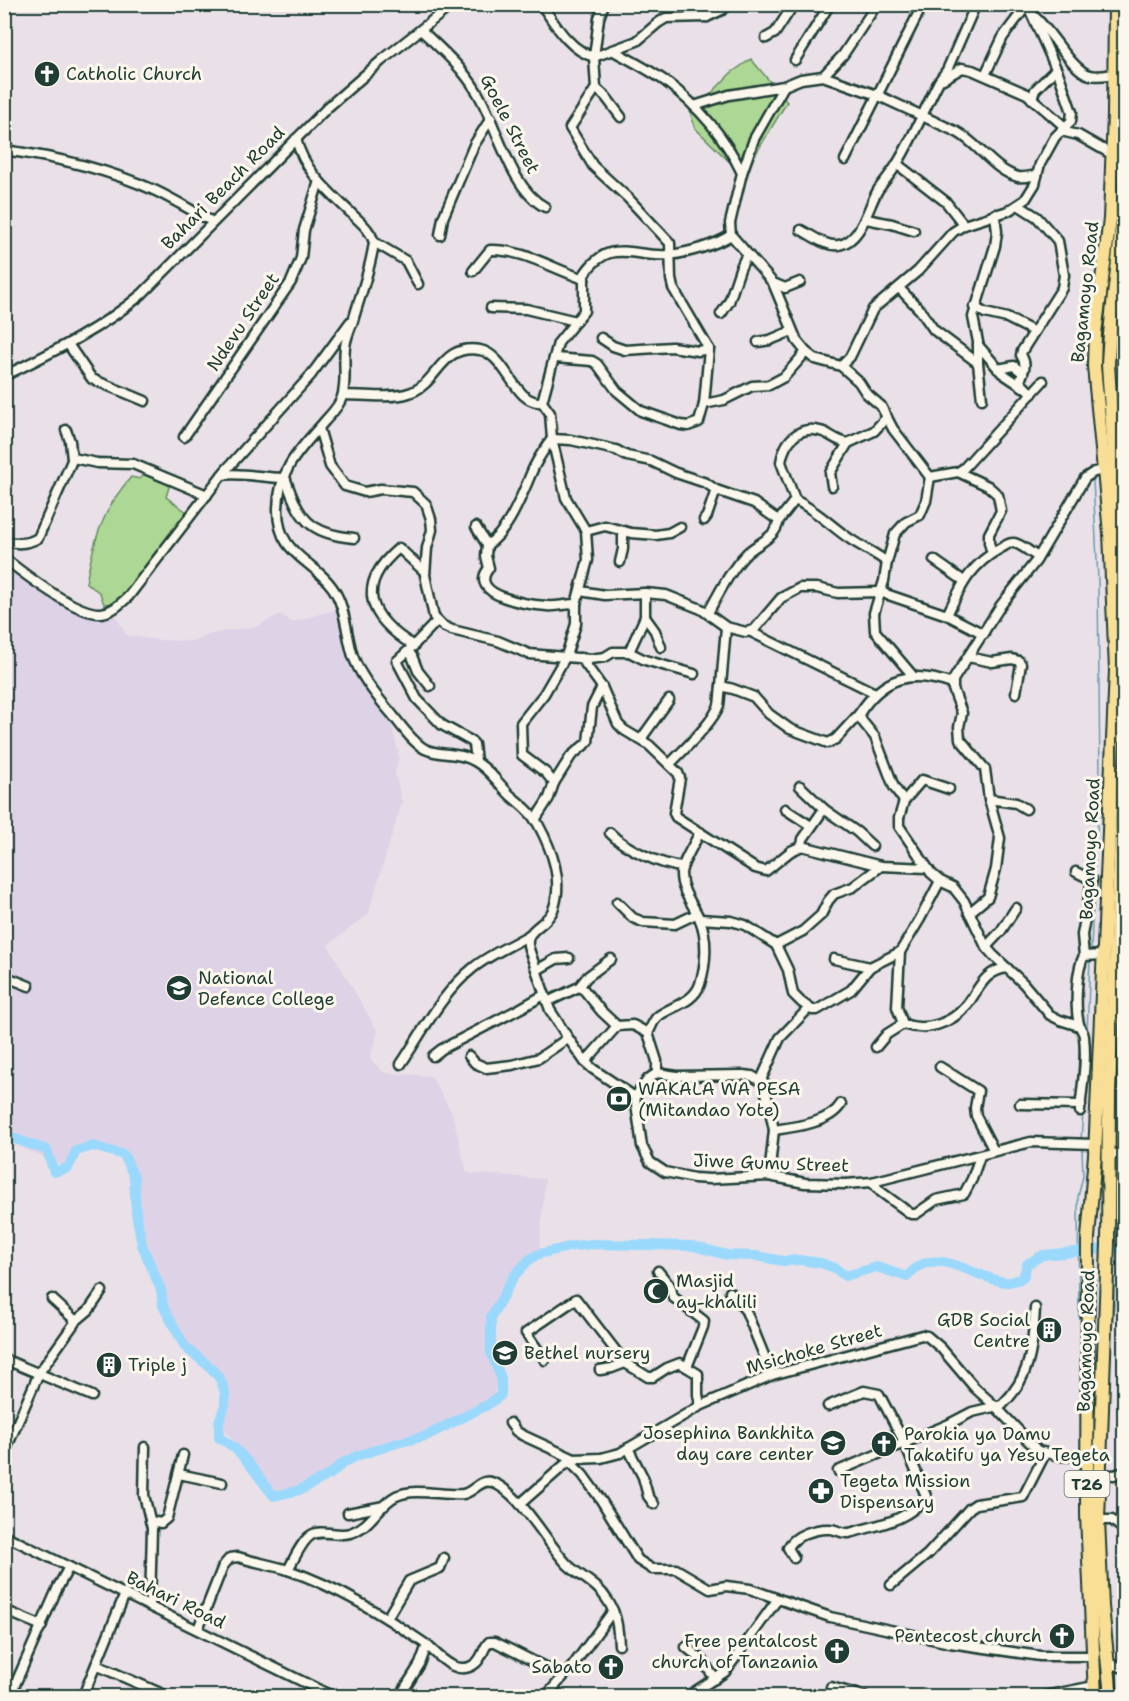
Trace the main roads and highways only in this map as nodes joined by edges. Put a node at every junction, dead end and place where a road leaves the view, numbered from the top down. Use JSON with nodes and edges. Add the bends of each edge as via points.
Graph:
{"nodes":[{"id":1,"x":1115,"y":4,"type":"edge"},
{"id":2,"x":1125,"y":192,"type":"edge"},
{"id":3,"x":1118,"y":435,"type":"edge"},
{"id":4,"x":1125,"y":603,"type":"edge"},
{"id":5,"x":1120,"y":670,"type":"edge"},
{"id":6,"x":1125,"y":771,"type":"edge"},
{"id":7,"x":1120,"y":975,"type":"edge"},
{"id":8,"x":1093,"y":1458,"type":"junction"},
{"id":9,"x":1094,"y":1691,"type":"edge"},
{"id":10,"x":1110,"y":1696,"type":"edge"}],
"edges":[{"from":1,"to":5,"type":"highway","name":"Bagamoyo Road","number":"T26","via":[[1110,219],[1095,355]]},
{"from":2,"to":3,"type":"highway","name":"Bagamoyo Road","via":[[1108,365]]},
{"from":3,"to":4,"type":"highway","name":"Bagamoyo Road"},
{"from":5,"to":8,"type":"highway","name":"Bagamoyo Road","number":"T26","via":[[1088,1238]]},
{"from":6,"to":7,"type":"highway","name":"Bagamoyo Road","number":"T26"},
{"from":7,"to":8,"type":"highway","name":"Bagamoyo Road","number":"T26","via":[[1107,1156],[1107,1272]]},
{"from":8,"to":9,"type":"highway","name":"Bagamoyo Road","number":"T26","via":[[1088,1559]]},
{"from":8,"to":10,"type":"highway","name":"Bagamoyo Road","number":"T26","via":[[1099,1474],[1102,1606]]}]}
